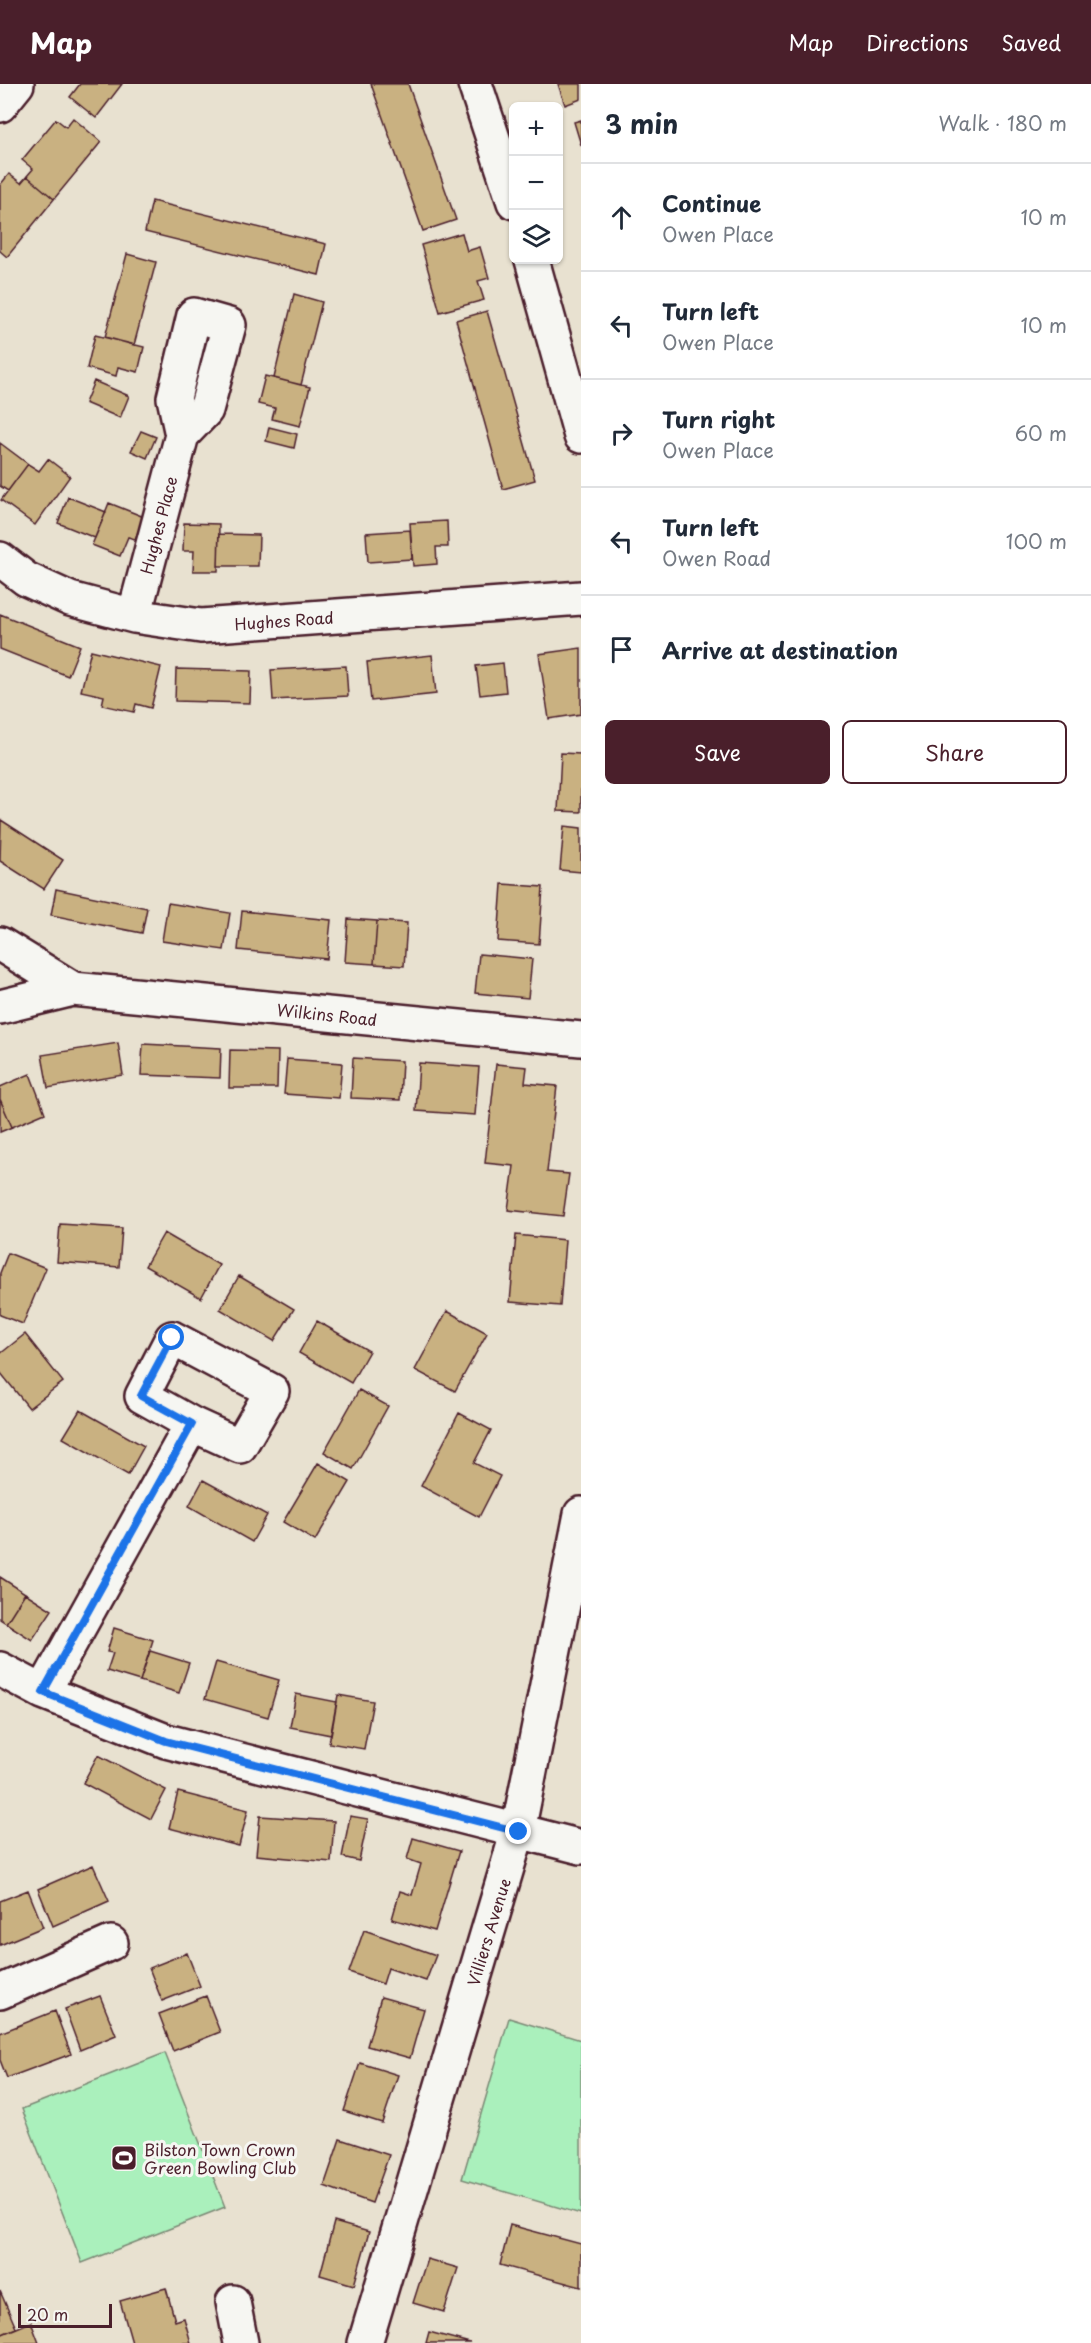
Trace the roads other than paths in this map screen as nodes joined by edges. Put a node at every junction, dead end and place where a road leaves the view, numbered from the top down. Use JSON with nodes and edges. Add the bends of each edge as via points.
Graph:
{"nodes":[{"id":1,"x":17,"y":84,"type":"edge"},
{"id":2,"x":476,"y":84,"type":"edge"},
{"id":3,"x":0,"y":105,"type":"edge"},
{"id":4,"x":509,"y":189,"type":"edge"},
{"id":5,"x":533,"y":264,"type":"edge"},
{"id":6,"x":182,"y":435,"type":"dead end"},
{"id":7,"x":581,"y":436,"type":"edge"},
{"id":8,"x":0,"y":559,"type":"edge"},
{"id":9,"x":581,"y":598,"type":"edge"},
{"id":10,"x":134,"y":616,"type":"junction"},
{"id":11,"x":0,"y":944,"type":"edge"},
{"id":12,"x":73,"y":989,"type":"junction"},
{"id":13,"x":0,"y":1007,"type":"edge"},
{"id":14,"x":581,"y":1039,"type":"edge"},
{"id":15,"x":192,"y":1424,"type":"dead end"},
{"id":16,"x":581,"y":1514,"type":"edge"},
{"id":17,"x":0,"y":1669,"type":"edge"},
{"id":18,"x":43,"y":1692,"type":"junction"},
{"id":19,"x":519,"y":1832,"type":"junction"},
{"id":20,"x":581,"y":1847,"type":"edge"},
{"id":21,"x":111,"y":1943,"type":"dead end"},
{"id":22,"x":0,"y":1992,"type":"edge"},
{"id":23,"x":233,"y":2302,"type":"dead end"},
{"id":24,"x":241,"y":2343,"type":"edge"},
{"id":25,"x":365,"y":2343,"type":"edge"}],
"edges":[{"from":1,"to":3,"type":"street"},
{"from":2,"to":4,"type":"street"},
{"from":5,"to":7,"type":"street"},
{"from":6,"to":10,"type":"street","name":"Hughes Place"},
{"from":8,"to":10,"type":"street","name":"Hughes Road","via":[[26,579],[70,599]]},
{"from":9,"to":10,"type":"street","name":"Hughes Road","via":[[201,626]]},
{"from":11,"to":12,"type":"street"},
{"from":12,"to":13,"type":"street"},
{"from":12,"to":14,"type":"street","name":"Wilkins Road"},
{"from":15,"to":18,"type":"street"},
{"from":16,"to":19,"type":"street","name":"Villiers Avenue"},
{"from":17,"to":18,"type":"street"},
{"from":18,"to":19,"type":"street","via":[[166,1741]]},
{"from":19,"to":20,"type":"street"},
{"from":19,"to":25,"type":"street","name":"Villiers Avenue"},
{"from":21,"to":22,"type":"street"},
{"from":23,"to":24,"type":"street"}]}
